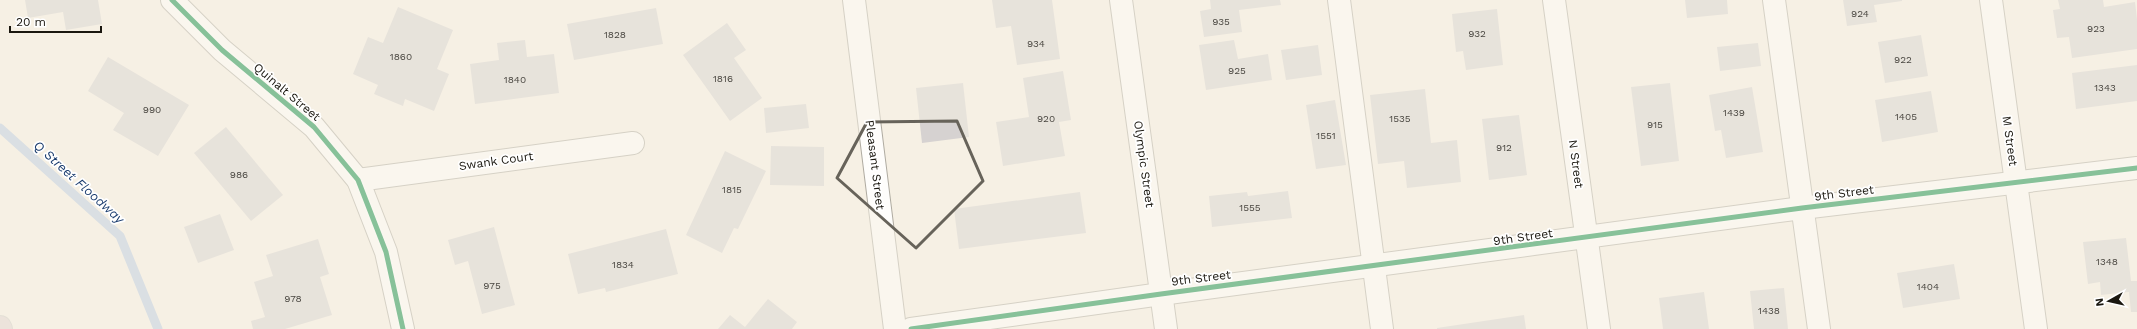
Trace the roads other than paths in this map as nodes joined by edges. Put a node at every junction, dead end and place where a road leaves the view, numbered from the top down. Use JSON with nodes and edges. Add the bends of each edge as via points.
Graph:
{"nodes":[{"id":1,"x":172,"y":0,"type":"edge"},
{"id":2,"x":854,"y":0,"type":"edge"},
{"id":3,"x":1121,"y":0,"type":"edge"},
{"id":4,"x":1339,"y":0,"type":"edge"},
{"id":5,"x":1554,"y":0,"type":"edge"},
{"id":6,"x":1774,"y":0,"type":"edge"},
{"id":7,"x":1991,"y":0,"type":"edge"},
{"id":8,"x":634,"y":143,"type":"dead end"},
{"id":9,"x":2137,"y":168,"type":"edge"},
{"id":10,"x":358,"y":180,"type":"junction"},
{"id":11,"x":2016,"y":184,"type":"junction"},
{"id":12,"x":1802,"y":208,"type":"junction"},
{"id":13,"x":1586,"y":238,"type":"junction"},
{"id":14,"x":1374,"y":266,"type":"junction"},
{"id":15,"x":1161,"y":294,"type":"junction"},
{"id":16,"x":403,"y":329,"type":"edge"},
{"id":17,"x":895,"y":329,"type":"edge"},
{"id":18,"x":911,"y":329,"type":"edge"},
{"id":19,"x":1166,"y":329,"type":"edge"},
{"id":20,"x":1382,"y":329,"type":"edge"},
{"id":21,"x":1599,"y":329,"type":"edge"},
{"id":22,"x":1819,"y":329,"type":"edge"},
{"id":23,"x":2036,"y":329,"type":"edge"}],
"edges":[{"from":1,"to":10,"type":"street","name":"Quinalt Street","via":[[222,50],[314,127]]},
{"from":2,"to":17,"type":"street","name":"Pleasant Street"},
{"from":3,"to":15,"type":"street","name":"Olympic Street"},
{"from":4,"to":14,"type":"street"},
{"from":5,"to":13,"type":"street","name":"N Street"},
{"from":6,"to":12,"type":"street"},
{"from":7,"to":11,"type":"street","name":"M Street"},
{"from":8,"to":10,"type":"street","name":"Swank Court"},
{"from":9,"to":11,"type":"street","name":"9th Street"},
{"from":10,"to":16,"type":"street","name":"Quinalt Street","via":[[386,252]]},
{"from":11,"to":12,"type":"street","name":"9th Street"},
{"from":11,"to":23,"type":"street","name":"M Street"},
{"from":12,"to":13,"type":"street","name":"9th Street"},
{"from":12,"to":22,"type":"street"},
{"from":13,"to":14,"type":"street","name":"9th Street"},
{"from":13,"to":21,"type":"street","name":"N Street"},
{"from":14,"to":15,"type":"street","name":"9th Street"},
{"from":14,"to":20,"type":"street"},
{"from":15,"to":18,"type":"street","name":"9th Street"},
{"from":15,"to":19,"type":"street","name":"Olympic Street"}]}
